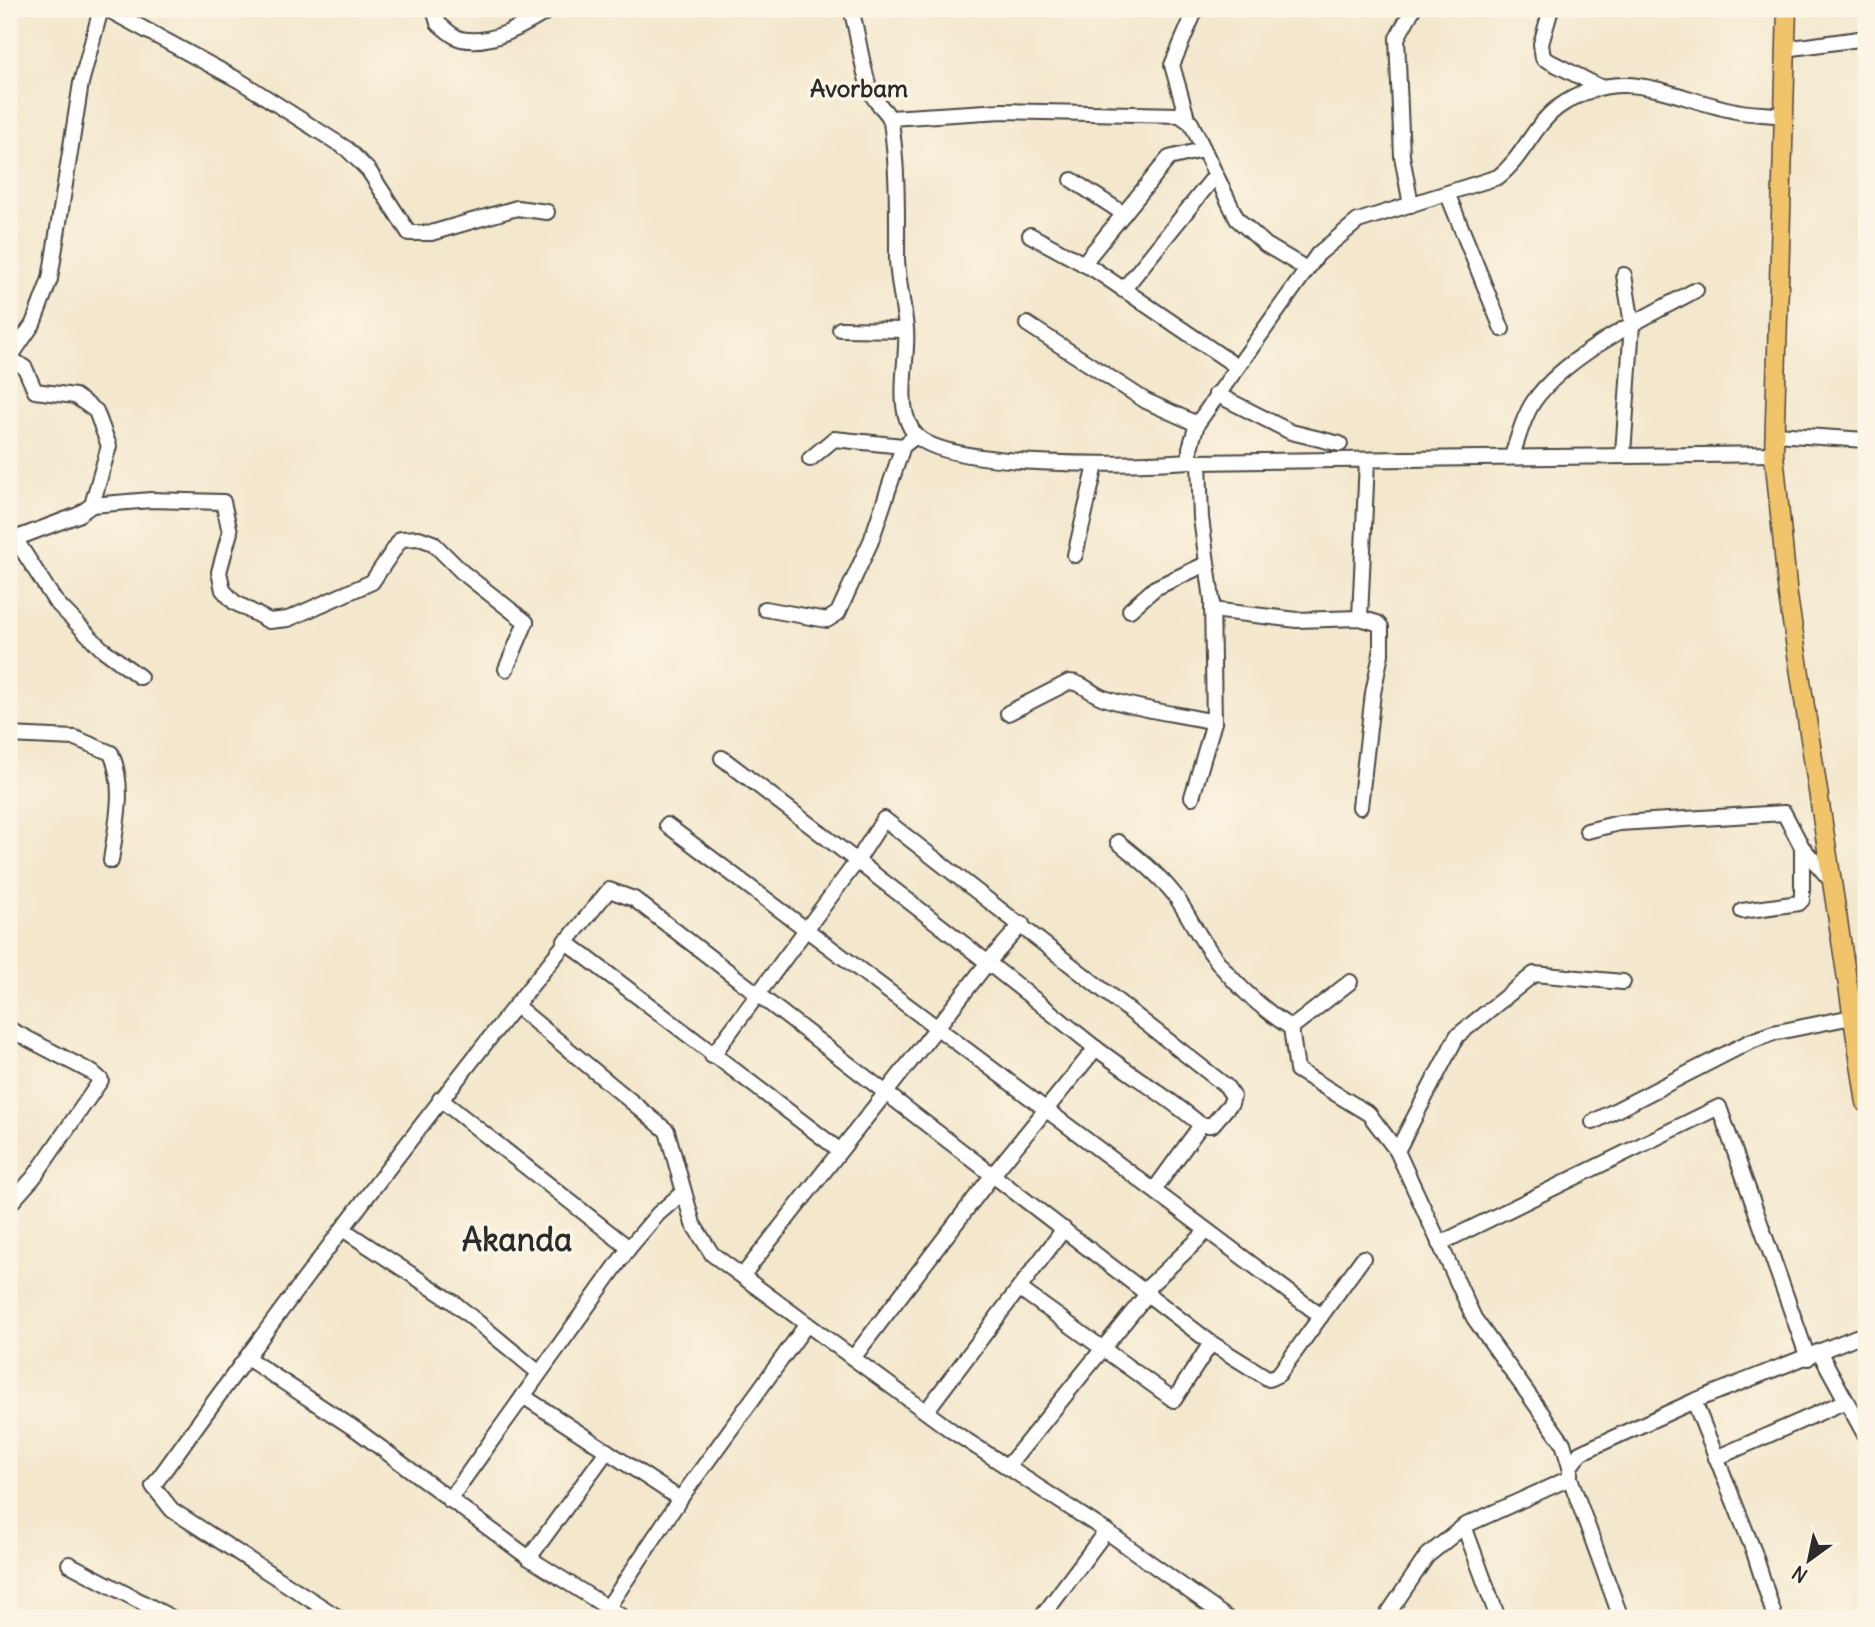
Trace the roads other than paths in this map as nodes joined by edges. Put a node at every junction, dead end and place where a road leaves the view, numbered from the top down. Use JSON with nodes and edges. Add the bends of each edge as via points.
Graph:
{"nodes":[{"id":1,"x":101,"y":9,"type":"edge"},
{"id":2,"x":107,"y":9,"type":"edge"},
{"id":3,"x":434,"y":9,"type":"edge"},
{"id":4,"x":551,"y":9,"type":"edge"},
{"id":5,"x":851,"y":9,"type":"edge"},
{"id":6,"x":1196,"y":9,"type":"edge"},
{"id":7,"x":1413,"y":9,"type":"edge"},
{"id":8,"x":1551,"y":9,"type":"edge"},
{"id":9,"x":1787,"y":9,"type":"edge"},
{"id":10,"x":1866,"y":38,"type":"edge"},
{"id":11,"x":1785,"y":49,"type":"junction"},
{"id":12,"x":1600,"y":87,"type":"junction"},
{"id":13,"x":1783,"y":116,"type":"junction"},
{"id":14,"x":891,"y":118,"type":"junction"},
{"id":15,"x":1187,"y":118,"type":"junction"},
{"id":16,"x":1202,"y":150,"type":"junction"},
{"id":17,"x":1214,"y":177,"type":"junction"},
{"id":18,"x":1072,"y":180,"type":"dead end"},
{"id":19,"x":1448,"y":195,"type":"junction"},
{"id":20,"x":1411,"y":205,"type":"junction"},
{"id":21,"x":547,"y":212,"type":"dead end"},
{"id":22,"x":1124,"y":214,"type":"junction"},
{"id":23,"x":1030,"y":235,"type":"dead end"},
{"id":24,"x":1083,"y":264,"type":"junction"},
{"id":25,"x":1305,"y":268,"type":"junction"},
{"id":26,"x":1624,"y":275,"type":"dead end"},
{"id":27,"x":1696,"y":289,"type":"dead end"},
{"id":28,"x":1123,"y":290,"type":"junction"},
{"id":29,"x":1027,"y":324,"type":"dead end"},
{"id":30,"x":1632,"y":324,"type":"junction"},
{"id":31,"x":840,"y":329,"type":"dead end"},
{"id":32,"x":1502,"y":329,"type":"dead end"},
{"id":33,"x":906,"y":330,"type":"junction"},
{"id":34,"x":9,"y":358,"type":"edge"},
{"id":35,"x":1236,"y":366,"type":"junction"},
{"id":36,"x":1216,"y":394,"type":"junction"},
{"id":37,"x":1197,"y":424,"type":"junction"},
{"id":38,"x":1775,"y":434,"type":"junction"},
{"id":39,"x":916,"y":436,"type":"junction"},
{"id":40,"x":1866,"y":440,"type":"edge"},
{"id":41,"x":1340,"y":444,"type":"dead end"},
{"id":42,"x":903,"y":446,"type":"junction"},
{"id":43,"x":1623,"y":454,"type":"junction"},
{"id":44,"x":1774,"y":454,"type":"junction"},
{"id":45,"x":1512,"y":456,"type":"junction"},
{"id":46,"x":810,"y":459,"type":"dead end"},
{"id":47,"x":1367,"y":460,"type":"junction"},
{"id":48,"x":1194,"y":461,"type":"junction"},
{"id":49,"x":1097,"y":465,"type":"junction"},
{"id":50,"x":92,"y":505,"type":"junction"},
{"id":51,"x":13,"y":533,"type":"edge"},
{"id":52,"x":1075,"y":555,"type":"dead end"},
{"id":53,"x":1206,"y":564,"type":"junction"},
{"id":54,"x":765,"y":609,"type":"dead end"},
{"id":55,"x":1130,"y":610,"type":"dead end"},
{"id":56,"x":1212,"y":610,"type":"junction"},
{"id":57,"x":1360,"y":618,"type":"junction"},
{"id":58,"x":506,"y":670,"type":"dead end"},
{"id":59,"x":140,"y":677,"type":"dead end"},
{"id":60,"x":1009,"y":713,"type":"dead end"},
{"id":61,"x":1214,"y":722,"type":"junction"},
{"id":62,"x":9,"y":735,"type":"edge"},
{"id":63,"x":722,"y":758,"type":"dead end"},
{"id":64,"x":1192,"y":797,"type":"dead end"},
{"id":65,"x":1360,"y":807,"type":"dead end"},
{"id":66,"x":667,"y":825,"type":"dead end"},
{"id":67,"x":1587,"y":831,"type":"dead end"},
{"id":68,"x":1118,"y":842,"type":"dead end"},
{"id":69,"x":1802,"y":847,"type":"junction"},
{"id":70,"x":111,"y":861,"type":"dead end"},
{"id":71,"x":857,"y":861,"type":"junction"},
{"id":72,"x":1832,"y":882,"type":"junction"},
{"id":73,"x":1742,"y":911,"type":"dead end"},
{"id":74,"x":1022,"y":925,"type":"junction"},
{"id":75,"x":805,"y":929,"type":"junction"},
{"id":76,"x":565,"y":941,"type":"junction"},
{"id":77,"x":989,"y":961,"type":"junction"},
{"id":78,"x":1350,"y":982,"type":"dead end"},
{"id":79,"x":1623,"y":982,"type":"dead end"},
{"id":80,"x":756,"y":994,"type":"junction"},
{"id":81,"x":516,"y":1006,"type":"junction"},
{"id":82,"x":1852,"y":1017,"type":"junction"},
{"id":83,"x":937,"y":1027,"type":"junction"},
{"id":84,"x":1291,"y":1028,"type":"junction"},
{"id":85,"x":9,"y":1029,"type":"edge"},
{"id":86,"x":1096,"y":1048,"type":"junction"},
{"id":87,"x":712,"y":1056,"type":"junction"},
{"id":88,"x":1864,"y":1075,"type":"edge"},
{"id":89,"x":885,"y":1092,"type":"junction"},
{"id":90,"x":440,"y":1099,"type":"junction"},
{"id":91,"x":1866,"y":1103,"type":"edge"},
{"id":92,"x":1047,"y":1110,"type":"junction"},
{"id":93,"x":1593,"y":1122,"type":"dead end"},
{"id":94,"x":1201,"y":1125,"type":"junction"},
{"id":95,"x":839,"y":1150,"type":"junction"},
{"id":96,"x":1397,"y":1151,"type":"junction"},
{"id":97,"x":991,"y":1177,"type":"junction"},
{"id":98,"x":1154,"y":1190,"type":"junction"},
{"id":99,"x":682,"y":1194,"type":"junction"},
{"id":100,"x":9,"y":1205,"type":"edge"},
{"id":101,"x":1064,"y":1229,"type":"junction"},
{"id":102,"x":344,"y":1230,"type":"junction"},
{"id":103,"x":1207,"y":1230,"type":"junction"},
{"id":104,"x":1439,"y":1244,"type":"junction"},
{"id":105,"x":629,"y":1248,"type":"junction"},
{"id":106,"x":1363,"y":1258,"type":"dead end"},
{"id":107,"x":743,"y":1275,"type":"junction"},
{"id":108,"x":1020,"y":1289,"type":"junction"},
{"id":109,"x":1146,"y":1292,"type":"junction"},
{"id":110,"x":1321,"y":1316,"type":"junction"},
{"id":111,"x":807,"y":1324,"type":"junction"},
{"id":112,"x":1866,"y":1333,"type":"edge"},
{"id":113,"x":1211,"y":1343,"type":"junction"},
{"id":114,"x":1104,"y":1349,"type":"junction"},
{"id":115,"x":1814,"y":1355,"type":"junction"},
{"id":116,"x":247,"y":1358,"type":"junction"},
{"id":117,"x":853,"y":1358,"type":"junction"},
{"id":118,"x":538,"y":1372,"type":"junction"},
{"id":119,"x":523,"y":1396,"type":"junction"},
{"id":120,"x":1694,"y":1401,"type":"junction"},
{"id":121,"x":1846,"y":1401,"type":"junction"},
{"id":122,"x":927,"y":1410,"type":"junction"},
{"id":123,"x":1866,"y":1437,"type":"edge"},
{"id":124,"x":1563,"y":1443,"type":"junction"},
{"id":125,"x":607,"y":1451,"type":"junction"},
{"id":126,"x":1580,"y":1453,"type":"junction"},
{"id":127,"x":1716,"y":1458,"type":"junction"},
{"id":128,"x":1007,"y":1468,"type":"junction"},
{"id":129,"x":1570,"y":1473,"type":"junction"},
{"id":130,"x":680,"y":1499,"type":"junction"},
{"id":131,"x":449,"y":1500,"type":"junction"},
{"id":132,"x":1464,"y":1526,"type":"junction"},
{"id":133,"x":1106,"y":1531,"type":"junction"},
{"id":134,"x":529,"y":1558,"type":"junction"},
{"id":135,"x":69,"y":1564,"type":"dead end"},
{"id":136,"x":606,"y":1613,"type":"edge"},
{"id":137,"x":172,"y":1618,"type":"edge"},
{"id":138,"x":339,"y":1618,"type":"edge"},
{"id":139,"x":624,"y":1618,"type":"edge"},
{"id":140,"x":1041,"y":1618,"type":"edge"},
{"id":141,"x":1227,"y":1618,"type":"edge"},
{"id":142,"x":1385,"y":1618,"type":"edge"},
{"id":143,"x":1499,"y":1618,"type":"edge"},
{"id":144,"x":1621,"y":1618,"type":"edge"},
{"id":145,"x":1775,"y":1618,"type":"edge"}],
"edges":[{"from":1,"to":34,"type":"street","via":[[86,56],[50,279],[33,324]]},
{"from":2,"to":21,"type":"street","via":[[240,80],[347,149],[369,172],[409,233],[431,233],[517,208]]},
{"from":3,"to":4,"type":"street","via":[[438,23],[462,39],[518,29]]},
{"from":5,"to":14,"type":"street","via":[[872,96]]},
{"from":6,"to":15,"type":"street","via":[[1171,65]]},
{"from":7,"to":20,"type":"street","via":[[1397,38],[1402,156]]},
{"from":8,"to":12,"type":"street","via":[[1541,44],[1543,58]]},
{"from":9,"to":11,"type":"main road"},
{"from":10,"to":11,"type":"street"},
{"from":11,"to":13,"type":"main road"},
{"from":12,"to":13,"type":"street","via":[[1634,83],[1740,111]]},
{"from":12,"to":19,"type":"street","via":[[1549,116],[1516,161],[1498,177]]},
{"from":13,"to":38,"type":"main road"},
{"from":14,"to":15,"type":"street","via":[[1002,111]]},
{"from":14,"to":33,"type":"street","via":[[898,198],[897,261]]},
{"from":15,"to":16,"type":"street"},
{"from":16,"to":17,"type":"street"},
{"from":16,"to":22,"type":"street","via":[[1169,158]]},
{"from":17,"to":25,"type":"street","via":[[1248,232]]},
{"from":17,"to":28,"type":"street"},
{"from":18,"to":22,"type":"street"},
{"from":19,"to":20,"type":"street"},
{"from":19,"to":32,"type":"street"},
{"from":20,"to":25,"type":"street","via":[[1358,221]]},
{"from":22,"to":24,"type":"street"},
{"from":23,"to":24,"type":"street"},
{"from":24,"to":28,"type":"street"},
{"from":25,"to":35,"type":"street"},
{"from":26,"to":30,"type":"street"},
{"from":27,"to":30,"type":"street"},
{"from":28,"to":35,"type":"street"},
{"from":29,"to":37,"type":"street","via":[[1146,401]]},
{"from":30,"to":43,"type":"street"},
{"from":30,"to":45,"type":"street","via":[[1573,363],[1534,401]]},
{"from":31,"to":33,"type":"street"},
{"from":33,"to":39,"type":"street","via":[[904,404]]},
{"from":34,"to":50,"type":"street","via":[[24,368],[35,391],[75,396],[96,411],[109,446]]},
{"from":35,"to":36,"type":"street"},
{"from":36,"to":37,"type":"street"},
{"from":36,"to":41,"type":"street","via":[[1291,432]]},
{"from":37,"to":48,"type":"street","via":[[1190,448]]},
{"from":38,"to":40,"type":"street"},
{"from":38,"to":44,"type":"main road"},
{"from":39,"to":42,"type":"street"},
{"from":39,"to":49,"type":"street","via":[[928,445],[976,457]]},
{"from":42,"to":46,"type":"street","via":[[834,439]]},
{"from":42,"to":54,"type":"street","via":[[871,541],[838,613],[827,620]]},
{"from":43,"to":44,"type":"street"},
{"from":43,"to":45,"type":"street"},
{"from":44,"to":72,"type":"main road","via":[[1788,596]]},
{"from":45,"to":47,"type":"street"},
{"from":47,"to":48,"type":"street"},
{"from":47,"to":57,"type":"street"},
{"from":48,"to":49,"type":"street"},
{"from":48,"to":53,"type":"street"},
{"from":49,"to":52,"type":"street"},
{"from":50,"to":51,"type":"street","via":[[78,515]]},
{"from":50,"to":58,"type":"street","via":[[151,500],[223,502],[230,532],[219,572],[223,590],[234,602],[269,621],[288,619],[372,582],[401,539],[433,543],[526,622]]},
{"from":51,"to":59,"type":"street","via":[[55,601],[101,648]]},
{"from":53,"to":55,"type":"street","via":[[1155,588]]},
{"from":53,"to":56,"type":"street"},
{"from":56,"to":57,"type":"street","via":[[1297,620]]},
{"from":56,"to":61,"type":"street"},
{"from":57,"to":65,"type":"street","via":[[1377,622],[1383,632]]},
{"from":60,"to":61,"type":"street","via":[[1075,682],[1102,698]]},
{"from":61,"to":64,"type":"street"},
{"from":62,"to":70,"type":"street","via":[[75,738],[111,753],[119,772],[119,804]]},
{"from":63,"to":71,"type":"street"},
{"from":66,"to":75,"type":"street"},
{"from":67,"to":69,"type":"street","via":[[1619,823],[1784,813]]},
{"from":68,"to":84,"type":"street","via":[[1175,895],[1237,985],[1255,1004]]},
{"from":69,"to":72,"type":"street"},
{"from":69,"to":73,"type":"street","via":[[1802,900]]},
{"from":71,"to":74,"type":"street","via":[[884,819]]},
{"from":71,"to":75,"type":"street"},
{"from":71,"to":77,"type":"street"},
{"from":72,"to":82,"type":"main road"},
{"from":74,"to":77,"type":"street"},
{"from":74,"to":94,"type":"street","via":[[1226,1086],[1233,1096],[1231,1103],[1212,1125]]},
{"from":75,"to":80,"type":"street"},
{"from":75,"to":83,"type":"street"},
{"from":76,"to":80,"type":"street","via":[[609,890],[634,899]]},
{"from":76,"to":81,"type":"street"},
{"from":76,"to":87,"type":"street"},
{"from":77,"to":83,"type":"street"},
{"from":77,"to":86,"type":"street"},
{"from":78,"to":84,"type":"street"},
{"from":79,"to":96,"type":"street","via":[[1534,974],[1457,1035]]},
{"from":80,"to":87,"type":"street"},
{"from":80,"to":89,"type":"street"},
{"from":81,"to":90,"type":"street"},
{"from":81,"to":99,"type":"street","via":[[667,1131]]},
{"from":82,"to":88,"type":"main road"},
{"from":82,"to":93,"type":"street","via":[[1749,1042]]},
{"from":83,"to":89,"type":"street"},
{"from":83,"to":92,"type":"street"},
{"from":84,"to":96,"type":"street","via":[[1297,1070],[1369,1114]]},
{"from":85,"to":100,"type":"street","via":[[100,1080],[34,1177]]},
{"from":86,"to":92,"type":"street"},
{"from":86,"to":94,"type":"street"},
{"from":87,"to":95,"type":"street"},
{"from":88,"to":91,"type":"main road"},
{"from":89,"to":95,"type":"street"},
{"from":89,"to":97,"type":"street"},
{"from":90,"to":102,"type":"street"},
{"from":90,"to":105,"type":"street"},
{"from":92,"to":97,"type":"street"},
{"from":92,"to":98,"type":"street"},
{"from":94,"to":98,"type":"street"},
{"from":95,"to":107,"type":"street"},
{"from":96,"to":104,"type":"street"},
{"from":97,"to":101,"type":"street"},
{"from":97,"to":117,"type":"street"},
{"from":98,"to":103,"type":"street"},
{"from":99,"to":105,"type":"street"},
{"from":99,"to":107,"type":"street","via":[[693,1224],[712,1254]]},
{"from":101,"to":108,"type":"street"},
{"from":101,"to":109,"type":"street"},
{"from":102,"to":116,"type":"street"},
{"from":102,"to":118,"type":"street","via":[[453,1302]]},
{"from":103,"to":109,"type":"street"},
{"from":103,"to":110,"type":"street"},
{"from":104,"to":115,"type":"street","via":[[1718,1107]]},
{"from":104,"to":124,"type":"street","via":[[1474,1318]]},
{"from":105,"to":118,"type":"street"},
{"from":106,"to":110,"type":"street"},
{"from":107,"to":111,"type":"street"},
{"from":108,"to":114,"type":"street"},
{"from":108,"to":122,"type":"street"},
{"from":109,"to":113,"type":"street"},
{"from":109,"to":114,"type":"street"},
{"from":110,"to":113,"type":"street","via":[[1276,1378],[1269,1379]]},
{"from":111,"to":117,"type":"street"},
{"from":111,"to":130,"type":"street"},
{"from":112,"to":115,"type":"street"},
{"from":113,"to":114,"type":"street","via":[[1174,1400]]},
{"from":114,"to":128,"type":"street"},
{"from":115,"to":120,"type":"street"},
{"from":115,"to":121,"type":"street"},
{"from":116,"to":131,"type":"street","via":[[358,1431]]},
{"from":116,"to":138,"type":"street","via":[[153,1486],[172,1510]]},
{"from":117,"to":122,"type":"street"},
{"from":118,"to":119,"type":"street"},
{"from":119,"to":125,"type":"street"},
{"from":119,"to":131,"type":"street"},
{"from":120,"to":126,"type":"street"},
{"from":120,"to":127,"type":"street"},
{"from":121,"to":123,"type":"street"},
{"from":121,"to":127,"type":"street"},
{"from":122,"to":128,"type":"street"},
{"from":124,"to":126,"type":"street"},
{"from":124,"to":129,"type":"street"},
{"from":125,"to":130,"type":"street"},
{"from":125,"to":134,"type":"street"},
{"from":126,"to":129,"type":"street"},
{"from":127,"to":145,"type":"street"},
{"from":128,"to":133,"type":"street"},
{"from":129,"to":132,"type":"street"},
{"from":129,"to":144,"type":"street"},
{"from":130,"to":136,"type":"street"},
{"from":131,"to":134,"type":"street"},
{"from":132,"to":142,"type":"street","via":[[1427,1556]]},
{"from":132,"to":143,"type":"street"},
{"from":133,"to":140,"type":"street"},
{"from":133,"to":141,"type":"street"},
{"from":134,"to":136,"type":"street"},
{"from":135,"to":137,"type":"street"},
{"from":136,"to":139,"type":"street"}]}
